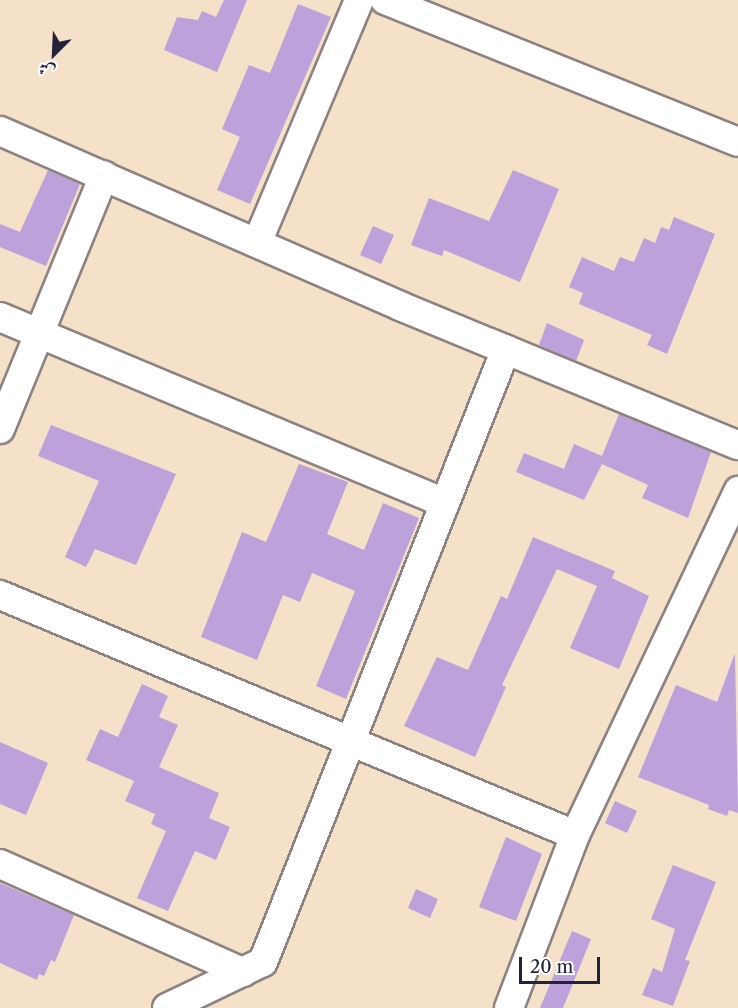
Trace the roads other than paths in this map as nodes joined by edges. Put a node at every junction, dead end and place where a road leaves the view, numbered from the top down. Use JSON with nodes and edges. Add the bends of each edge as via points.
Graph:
{"nodes":[{"id":1,"x":359,"y":0,"type":"edge"},
{"id":2,"x":385,"y":0,"type":"edge"},
{"id":3,"x":0,"y":130,"type":"edge"},
{"id":4,"x":738,"y":142,"type":"edge"},
{"id":5,"x":104,"y":176,"type":"junction"},
{"id":6,"x":257,"y":243,"type":"junction"},
{"id":7,"x":0,"y":316,"type":"edge"},
{"id":8,"x":39,"y":333,"type":"junction"},
{"id":9,"x":506,"y":349,"type":"junction"},
{"id":10,"x":0,"y":429,"type":"edge"},
{"id":11,"x":738,"y":445,"type":"edge"},
{"id":12,"x":738,"y":491,"type":"edge"},
{"id":13,"x":445,"y":503,"type":"junction"},
{"id":14,"x":0,"y":595,"type":"edge"},
{"id":15,"x":351,"y":741,"type":"junction"},
{"id":16,"x":574,"y":835,"type":"junction"},
{"id":17,"x":0,"y":864,"type":"edge"},
{"id":18,"x":243,"y":972,"type":"junction"},
{"id":19,"x":167,"y":1008,"type":"edge"},
{"id":20,"x":509,"y":1008,"type":"edge"}],
"edges":[{"from":1,"to":6,"type":"street"},
{"from":2,"to":4,"type":"street"},
{"from":3,"to":5,"type":"street"},
{"from":5,"to":6,"type":"street"},
{"from":5,"to":8,"type":"street"},
{"from":6,"to":9,"type":"street"},
{"from":7,"to":8,"type":"street"},
{"from":8,"to":10,"type":"street"},
{"from":8,"to":13,"type":"street"},
{"from":9,"to":11,"type":"street"},
{"from":9,"to":13,"type":"street"},
{"from":12,"to":16,"type":"street"},
{"from":13,"to":15,"type":"street"},
{"from":14,"to":15,"type":"street"},
{"from":15,"to":16,"type":"street"},
{"from":15,"to":18,"type":"street","via":[[263,962]]},
{"from":16,"to":20,"type":"street"},
{"from":17,"to":18,"type":"street"},
{"from":18,"to":19,"type":"street"}]}
